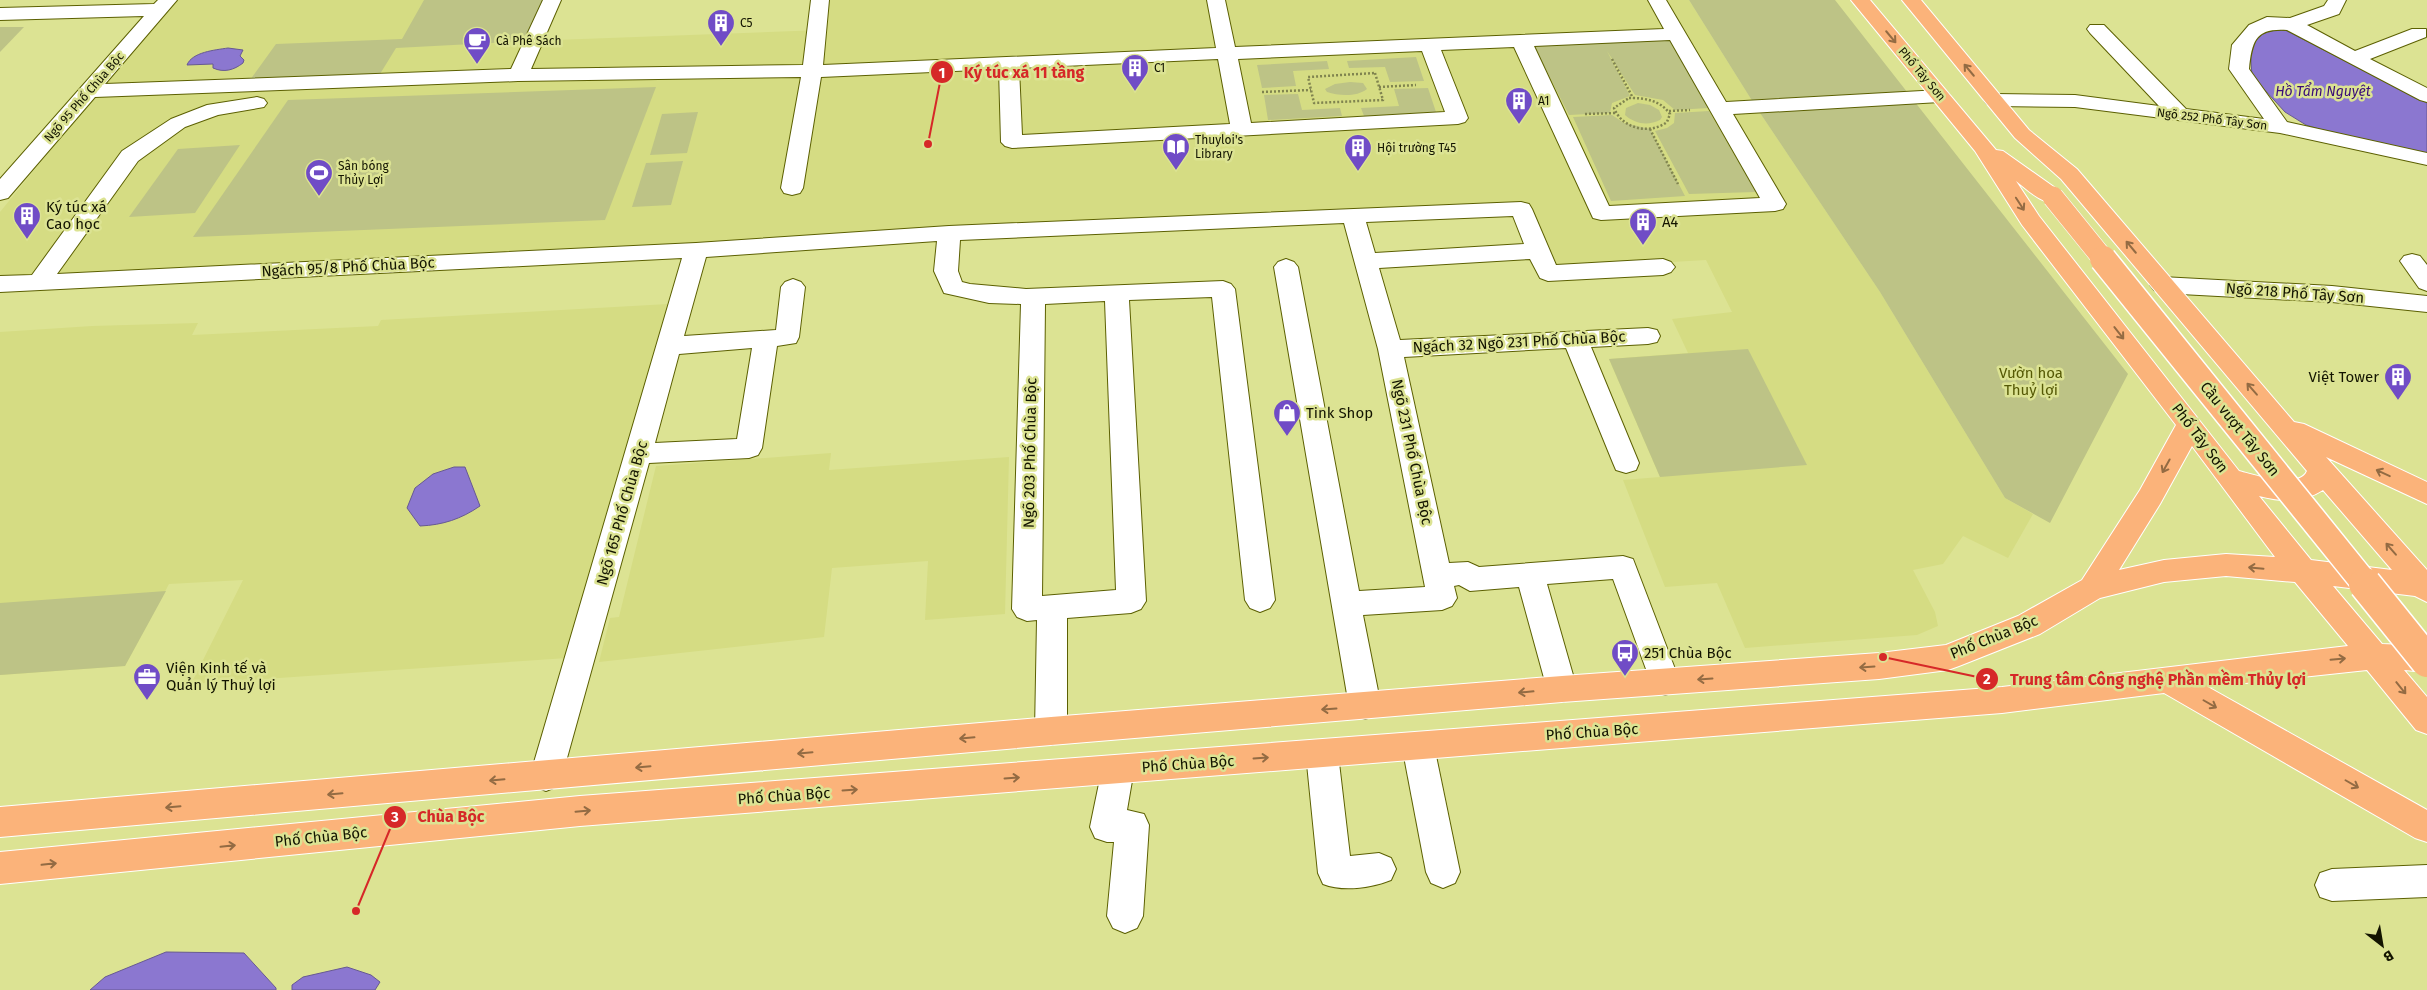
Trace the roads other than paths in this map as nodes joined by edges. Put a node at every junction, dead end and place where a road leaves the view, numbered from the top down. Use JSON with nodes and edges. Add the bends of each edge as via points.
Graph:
{"nodes":[{"id":1,"x":552,"y":0,"type":"edge"},
{"id":2,"x":820,"y":0,"type":"edge"},
{"id":3,"x":1216,"y":0,"type":"edge"},
{"id":4,"x":1657,"y":0,"type":"edge"},
{"id":5,"x":1860,"y":0,"type":"edge"},
{"id":6,"x":1911,"y":0,"type":"edge"},
{"id":7,"x":2337,"y":0,"type":"edge"},
{"id":8,"x":163,"y":5,"type":"edge"},
{"id":9,"x":0,"y":14,"type":"edge"},
{"id":10,"x":2292,"y":24,"type":"junction"},
{"id":11,"x":2096,"y":29,"type":"dead end"},
{"id":12,"x":2419,"y":33,"type":"dead end"},
{"id":13,"x":1676,"y":34,"type":"junction"},
{"id":14,"x":1522,"y":42,"type":"junction"},
{"id":15,"x":1429,"y":45,"type":"junction"},
{"id":16,"x":1225,"y":52,"type":"junction"},
{"id":17,"x":2354,"y":58,"type":"junction"},
{"id":18,"x":1009,"y":63,"type":"junction"},
{"id":19,"x":812,"y":71,"type":"junction"},
{"id":20,"x":518,"y":75,"type":"junction"},
{"id":21,"x":90,"y":90,"type":"junction"},
{"id":22,"x":1940,"y":96,"type":"junction"},
{"id":23,"x":2427,"y":96,"type":"edge"},
{"id":24,"x":1994,"y":100,"type":"junction"},
{"id":25,"x":257,"y":103,"type":"dead end"},
{"id":26,"x":1721,"y":108,"type":"junction"},
{"id":27,"x":2180,"y":115,"type":"junction"},
{"id":28,"x":2280,"y":127,"type":"junction"},
{"id":29,"x":1242,"y":130,"type":"junction"},
{"id":30,"x":2022,"y":134,"type":"junction"},
{"id":31,"x":1984,"y":148,"type":"junction"},
{"id":32,"x":2427,"y":159,"type":"edge"},
{"id":33,"x":792,"y":188,"type":"dead end"},
{"id":34,"x":0,"y":193,"type":"edge"},
{"id":35,"x":2053,"y":197,"type":"junction"},
{"id":36,"x":1353,"y":216,"type":"junction"},
{"id":37,"x":949,"y":233,"type":"junction"},
{"id":38,"x":696,"y":250,"type":"junction"},
{"id":39,"x":1538,"y":251,"type":"junction"},
{"id":40,"x":1365,"y":261,"type":"junction"},
{"id":41,"x":2412,"y":261,"type":"dead end"},
{"id":42,"x":1286,"y":267,"type":"dead end"},
{"id":43,"x":1663,"y":267,"type":"dead end"},
{"id":44,"x":38,"y":283,"type":"junction"},
{"id":45,"x":2427,"y":283,"type":"edge"},
{"id":46,"x":0,"y":284,"type":"edge"},
{"id":47,"x":2162,"y":285,"type":"junction"},
{"id":48,"x":793,"y":287,"type":"dead end"},
{"id":49,"x":1117,"y":292,"type":"junction"},
{"id":50,"x":1033,"y":297,"type":"junction"},
{"id":51,"x":2427,"y":304,"type":"edge"},
{"id":52,"x":1648,"y":336,"type":"dead end"},
{"id":53,"x":766,"y":339,"type":"junction"},
{"id":54,"x":1575,"y":339,"type":"junction"},
{"id":55,"x":669,"y":346,"type":"junction"},
{"id":56,"x":1390,"y":349,"type":"junction"},
{"id":57,"x":2190,"y":424,"type":"junction"},
{"id":58,"x":2283,"y":426,"type":"junction"},
{"id":59,"x":638,"y":454,"type":"junction"},
{"id":60,"x":1626,"y":463,"type":"dead end"},
{"id":61,"x":2321,"y":469,"type":"junction"},
{"id":62,"x":2230,"y":478,"type":"junction"},
{"id":63,"x":2427,"y":494,"type":"edge"},
{"id":64,"x":2305,"y":571,"type":"junction"},
{"id":65,"x":1530,"y":575,"type":"junction"},
{"id":66,"x":1438,"y":576,"type":"junction"},
{"id":67,"x":2426,"y":587,"type":"edge"},
{"id":68,"x":2092,"y":588,"type":"junction"},
{"id":69,"x":1260,"y":600,"type":"dead end"},
{"id":70,"x":1348,"y":604,"type":"junction"},
{"id":71,"x":1039,"y":609,"type":"junction"},
{"id":72,"x":2376,"y":656,"type":"junction"},
{"id":73,"x":2427,"y":660,"type":"edge"},
{"id":74,"x":2168,"y":680,"type":"junction"},
{"id":75,"x":1665,"y":682,"type":"junction"},
{"id":76,"x":1562,"y":688,"type":"junction"},
{"id":77,"x":1365,"y":706,"type":"junction"},
{"id":78,"x":2427,"y":720,"type":"edge"},
{"id":79,"x":1051,"y":731,"type":"junction"},
{"id":80,"x":1418,"y":746,"type":"junction"},
{"id":81,"x":1322,"y":754,"type":"junction"},
{"id":82,"x":1118,"y":769,"type":"junction"},
{"id":83,"x":546,"y":776,"type":"junction"},
{"id":84,"x":0,"y":822,"type":"edge"},
{"id":85,"x":2427,"y":827,"type":"edge"},
{"id":86,"x":0,"y":868,"type":"edge"},
{"id":87,"x":1379,"y":869,"type":"dead end"},
{"id":88,"x":1442,"y":872,"type":"dead end"},
{"id":89,"x":2427,"y":881,"type":"edge"},
{"id":90,"x":2332,"y":884,"type":"dead end"},
{"id":91,"x":1125,"y":916,"type":"dead end"}],
"edges":[{"from":1,"to":20,"type":"street"},
{"from":2,"to":19,"type":"street"},
{"from":3,"to":16,"type":"street"},
{"from":4,"to":13,"type":"street"},
{"from":5,"to":22,"type":"main road","name":"Phố Tây Sơn","one_way":true},
{"from":24,"to":6,"type":"main road","one_way":true},
{"from":7,"to":10,"type":"street","via":[[2332,10]]},
{"from":8,"to":9,"type":"street"},
{"from":8,"to":21,"type":"street","name":"Ngõ 95 Phố Chùa Bộc"},
{"from":10,"to":17,"type":"street"},
{"from":10,"to":28,"type":"street","via":[[2266,23],[2242,45],[2240,69]]},
{"from":11,"to":27,"type":"street"},
{"from":12,"to":17,"type":"street"},
{"from":13,"to":14,"type":"street"},
{"from":13,"to":26,"type":"street"},
{"from":14,"to":15,"type":"street"},
{"from":14,"to":26,"type":"street","via":[[1601,213],[1775,204]]},
{"from":15,"to":16,"type":"street"},
{"from":15,"to":29,"type":"street","via":[[1458,118]]},
{"from":16,"to":18,"type":"street"},
{"from":16,"to":29,"type":"street"},
{"from":17,"to":23,"type":"street"},
{"from":18,"to":19,"type":"street"},
{"from":18,"to":29,"type":"street","via":[[1012,142]]},
{"from":19,"to":20,"type":"street"},
{"from":19,"to":33,"type":"street"},
{"from":20,"to":21,"type":"street"},
{"from":21,"to":34,"type":"street","name":"Ngõ 95 Phố Chùa Bộc"},
{"from":22,"to":26,"type":"street"},
{"from":22,"to":31,"type":"main road","name":"Phố Tây Sơn"},
{"from":24,"to":27,"type":"street","name":"Ngõ 252 Phố Tây Sơn","via":[[2075,101]]},
{"from":24,"to":30,"type":"main road"},
{"from":25,"to":44,"type":"street","via":[[214,109],[178,122],[130,156]]},
{"from":27,"to":28,"type":"street","name":"Ngõ 252 Phố Tây Sơn"},
{"from":28,"to":32,"type":"street","name":"Ngõ 252 Phố Tây Sơn"},
{"from":30,"to":35,"type":"main road"},
{"from":47,"to":30,"type":"main road","one_way":true,"via":[[2069,174]]},
{"from":31,"to":35,"type":"main road","name":"Phố Tây Sơn"},
{"from":31,"to":57,"type":"main road","name":"Phố Tây Sơn","one_way":true,"via":[[2030,220]]},
{"from":35,"to":73,"type":"main road","name":"Cầu vượt Tây Sơn","bridge":true},
{"from":36,"to":37,"type":"street","name":"Ngách 95/8 Phố Chùa Bộc"},
{"from":36,"to":39,"type":"street","name":"Ngách 95/8 Phố Chùa Bộc","via":[[1521,209]]},
{"from":36,"to":40,"type":"street","name":"Ngõ 231 Phố Chùa Bộc"},
{"from":37,"to":38,"type":"street","name":"Ngách 95/8 Phố Chùa Bộc"},
{"from":37,"to":50,"type":"street","via":[[946,271],[952,288],[990,296]]},
{"from":38,"to":44,"type":"street","name":"Ngách 95/8 Phố Chùa Bộc"},
{"from":38,"to":55,"type":"street","name":"Ngõ 165 Phố Chùa Bộc"},
{"from":39,"to":40,"type":"street"},
{"from":39,"to":43,"type":"street","via":[[1548,274]]},
{"from":40,"to":56,"type":"street","name":"Ngõ 231 Phố Chùa Bộc"},
{"from":41,"to":45,"type":"street"},
{"from":42,"to":70,"type":"street"},
{"from":44,"to":46,"type":"street","name":"Ngách 95/8 Phố Chùa Bộc"},
{"from":47,"to":51,"type":"street","name":"Ngõ 218 Phố Tây Sơn","via":[[2332,294]]},
{"from":58,"to":47,"type":"main road","one_way":true},
{"from":48,"to":53,"type":"street","via":[[787,337]]},
{"from":49,"to":50,"type":"street"},
{"from":49,"to":69,"type":"street","via":[[1223,289]]},
{"from":49,"to":71,"type":"street","via":[[1131,601]]},
{"from":50,"to":71,"type":"street","name":"Ngõ 203 Phố Chùa Bộc"},
{"from":52,"to":54,"type":"street","name":"Ngách 32 Ngõ 231 Phố Chùa Bộc"},
{"from":53,"to":55,"type":"street"},
{"from":53,"to":59,"type":"street","via":[[749,448]]},
{"from":54,"to":56,"type":"street","name":"Ngách 32 Ngõ 231 Phố Chùa Bộc"},
{"from":54,"to":60,"type":"street"},
{"from":55,"to":59,"type":"street","name":"Ngõ 165 Phố Chùa Bộc"},
{"from":56,"to":66,"type":"street","name":"Ngõ 231 Phố Chùa Bộc"},
{"from":57,"to":62,"type":"main road","name":"Phố Tây Sơn"},
{"from":57,"to":68,"type":"main road","one_way":true,"via":[[2150,497]]},
{"from":58,"to":61,"type":"main road"},
{"from":63,"to":58,"type":"main road","one_way":true},
{"from":59,"to":83,"type":"street","name":"Ngõ 165 Phố Chùa Bộc"},
{"from":61,"to":62,"type":"main road","via":[[2315,482],[2302,488],[2279,490]]},
{"from":67,"to":61,"type":"main road","one_way":true},
{"from":62,"to":64,"type":"main road","name":"Phố Tây Sơn"},
{"from":64,"to":67,"type":"main road","name":"Phố Chùa Bộc"},
{"from":64,"to":68,"type":"main road","name":"Phố Chùa Bộc","one_way":true,"via":[[2226,565],[2164,571]]},
{"from":64,"to":72,"type":"main road","name":"Phố Tây Sơn"},
{"from":65,"to":66,"type":"street","via":[[1470,579],[1468,573]]},
{"from":65,"to":75,"type":"street","via":[[1623,567]]},
{"from":65,"to":76,"type":"street"},
{"from":66,"to":70,"type":"street","name":"Ngõ 231 Phố Chùa Bộc","via":[[1442,598]]},
{"from":68,"to":75,"type":"main road","name":"Phố Chùa Bộc","one_way":true,"via":[[2029,625],[1948,657],[1879,666]]},
{"from":70,"to":77,"type":"street"},
{"from":71,"to":79,"type":"street","name":"Ngõ 203 Phố Chùa Bộc"},
{"from":72,"to":73,"type":"main road","name":"Phố Chùa Bộc"},
{"from":74,"to":72,"type":"main road","name":"Phố Chùa Bộc","one_way":true},
{"from":72,"to":78,"type":"main road","name":"Phố Tây Sơn","one_way":true},
{"from":74,"to":80,"type":"main road","name":"Phố Chùa Bộc","via":[[2002,700]]},
{"from":74,"to":85,"type":"main road","one_way":true},
{"from":75,"to":76,"type":"main road","name":"Phố Chùa Bộc"},
{"from":76,"to":77,"type":"main road","name":"Phố Chùa Bộc","one_way":true},
{"from":77,"to":79,"type":"main road","name":"Phố Chùa Bộc","one_way":true},
{"from":79,"to":83,"type":"main road","name":"Phố Chùa Bộc","one_way":true},
{"from":80,"to":81,"type":"main road","name":"Phố Chùa Bộc"},
{"from":80,"to":88,"type":"street"},
{"from":82,"to":81,"type":"main road","name":"Phố Chùa Bộc","one_way":true},
{"from":81,"to":87,"type":"street","via":[[1335,873]]},
{"from":86,"to":82,"type":"main road","name":"Phố Chùa Bộc","one_way":true,"via":[[580,812]]},
{"from":82,"to":91,"type":"street","via":[[1107,827],[1132,825]]},
{"from":83,"to":84,"type":"main road","name":"Phố Chùa Bộc","one_way":true},
{"from":89,"to":90,"type":"street"}]}
